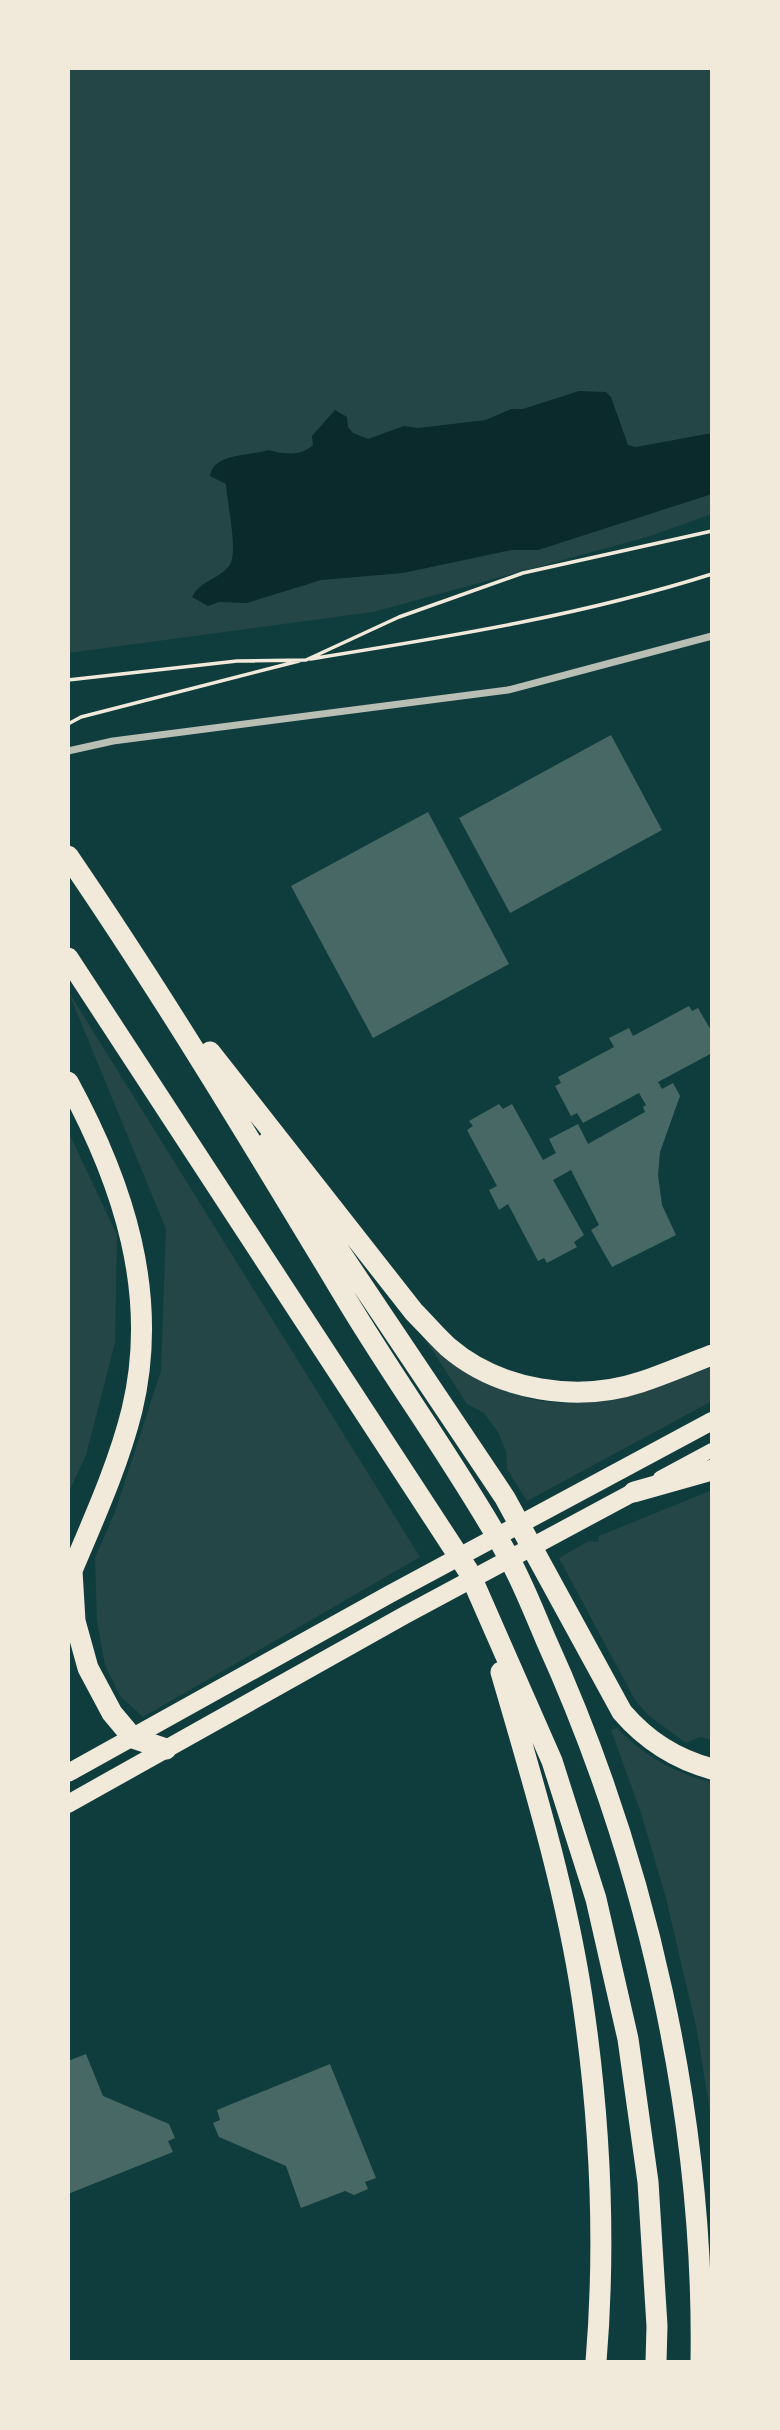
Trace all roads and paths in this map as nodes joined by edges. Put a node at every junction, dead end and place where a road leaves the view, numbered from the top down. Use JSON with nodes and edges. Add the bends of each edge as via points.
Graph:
{"nodes":[{"id":1,"x":712,"y":531,"type":"edge"},
{"id":2,"x":712,"y":575,"type":"edge"},
{"id":3,"x":712,"y":636,"type":"edge"},
{"id":4,"x":306,"y":660,"type":"junction"},
{"id":5,"x":68,"y":680,"type":"edge"},
{"id":6,"x":68,"y":724,"type":"edge"},
{"id":7,"x":68,"y":751,"type":"edge"},
{"id":8,"x":68,"y":856,"type":"edge"},
{"id":9,"x":68,"y":958,"type":"edge"},
{"id":10,"x":143,"y":965,"type":"junction"},
{"id":11,"x":183,"y":1029,"type":"junction"},
{"id":12,"x":68,"y":1082,"type":"edge"},
{"id":13,"x":712,"y":1355,"type":"edge"},
{"id":14,"x":712,"y":1421,"type":"edge"},
{"id":15,"x":712,"y":1450,"type":"edge"},
{"id":16,"x":712,"y":1470,"type":"edge"},
{"id":17,"x":634,"y":1492,"type":"junction"},
{"id":18,"x":70,"y":1575,"type":"edge"},
{"id":19,"x":478,"y":1589,"type":"junction"},
{"id":20,"x":133,"y":1738,"type":"junction"},
{"id":21,"x":166,"y":1749,"type":"junction"},
{"id":22,"x":712,"y":1769,"type":"edge"},
{"id":23,"x":68,"y":1773,"type":"edge"},
{"id":24,"x":68,"y":1804,"type":"edge"},
{"id":25,"x":596,"y":2362,"type":"edge"},
{"id":26,"x":656,"y":2362,"type":"edge"},
{"id":27,"x":701,"y":2362,"type":"edge"}],
"edges":[{"from":1,"to":4,"type":"path","via":[[523,573],[399,617]]},
{"from":2,"to":4,"type":"path","via":[[574,613]]},
{"from":3,"to":7,"type":"street","via":[[508,690],[113,741]]},
{"from":4,"to":5,"type":"path","via":[[237,662]]},
{"from":4,"to":6,"type":"path"},
{"from":8,"to":10,"type":"highway"},
{"from":9,"to":19,"type":"highway"},
{"from":10,"to":11,"type":"highway"},
{"from":10,"to":13,"type":"highway","via":[[414,1312],[449,1348],[492,1375],[513,1382],[540,1390],[590,1393],[639,1383]]},
{"from":11,"to":22,"type":"highway","via":[[278,1158],[475,1451],[544,1564],[622,1712],[666,1751]]},
{"from":11,"to":27,"type":"highway","via":[[373,1343],[506,1551],[572,1698],[626,1849],[665,2005],[691,2164]]},
{"from":12,"to":18,"type":"highway","via":[[117,1183],[132,1240],[141,1313],[132,1409]]},
{"from":14,"to":20,"type":"main road"},
{"from":15,"to":17,"type":"main road"},
{"from":16,"to":17,"type":"highway"},
{"from":17,"to":21,"type":"main road"},
{"from":18,"to":20,"type":"highway","via":[[75,1620],[88,1668],[112,1713]]},
{"from":19,"to":25,"type":"highway","via":[[550,1844],[582,1996],[598,2150],[601,2305]]},
{"from":19,"to":26,"type":"highway","via":[[552,1762],[596,1899],[628,2039],[648,2182]]},
{"from":20,"to":21,"type":"highway"},
{"from":20,"to":23,"type":"main road"},
{"from":21,"to":24,"type":"main road"}]}
